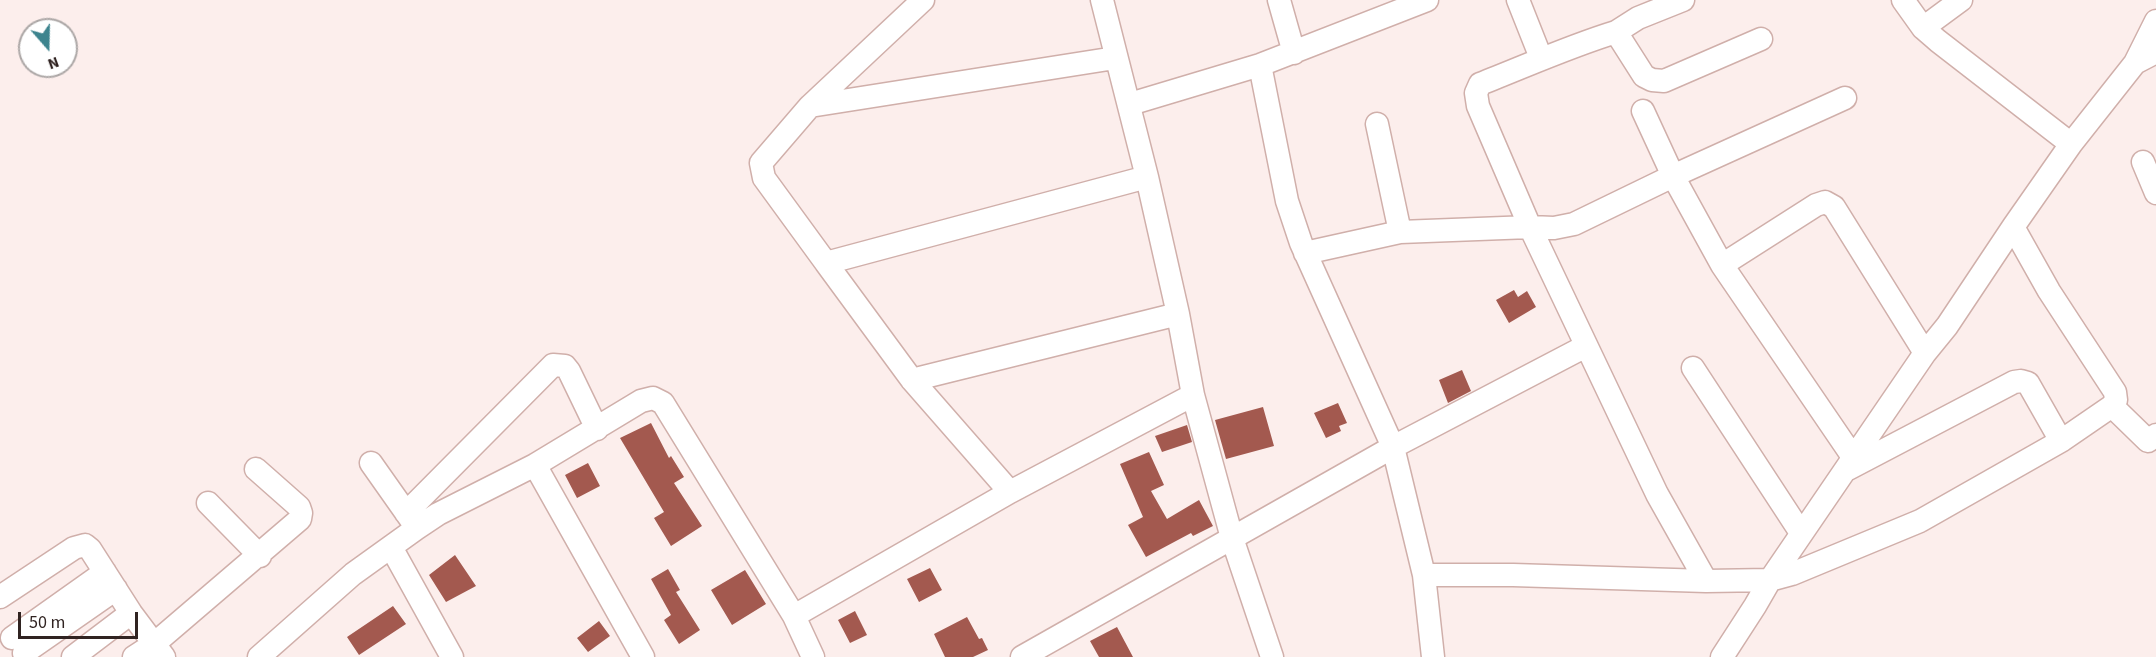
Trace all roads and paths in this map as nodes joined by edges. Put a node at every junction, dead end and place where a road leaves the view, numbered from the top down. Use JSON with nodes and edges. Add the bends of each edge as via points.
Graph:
{"nodes":[{"id":1,"x":923,"y":0,"type":"edge"},
{"id":2,"x":1102,"y":0,"type":"edge"},
{"id":3,"x":1279,"y":0,"type":"edge"},
{"id":4,"x":1426,"y":0,"type":"edge"},
{"id":5,"x":1518,"y":0,"type":"edge"},
{"id":6,"x":1683,"y":0,"type":"edge"},
{"id":7,"x":1903,"y":0,"type":"edge"},
{"id":8,"x":1961,"y":0,"type":"edge"},
{"id":9,"x":2156,"y":21,"type":"edge"},
{"id":10,"x":1923,"y":28,"type":"junction"},
{"id":11,"x":1616,"y":32,"type":"junction"},
{"id":12,"x":1761,"y":39,"type":"dead end"},
{"id":13,"x":1294,"y":53,"type":"junction"},
{"id":14,"x":2150,"y":57,"type":"edge"},
{"id":15,"x":1115,"y":58,"type":"junction"},
{"id":16,"x":1541,"y":58,"type":"junction"},
{"id":17,"x":1260,"y":65,"type":"junction"},
{"id":18,"x":1845,"y":98,"type":"dead end"},
{"id":19,"x":1130,"y":104,"type":"junction"},
{"id":20,"x":810,"y":106,"type":"junction"},
{"id":21,"x":1642,"y":111,"type":"dead end"},
{"id":22,"x":1377,"y":124,"type":"dead end"},
{"id":23,"x":2071,"y":144,"type":"junction"},
{"id":24,"x":2143,"y":162,"type":"dead end"},
{"id":25,"x":1673,"y":176,"type":"junction"},
{"id":26,"x":1147,"y":177,"type":"junction"},
{"id":27,"x":2156,"y":193,"type":"edge"},
{"id":28,"x":1530,"y":226,"type":"junction"},
{"id":29,"x":2013,"y":227,"type":"junction"},
{"id":30,"x":1400,"y":232,"type":"junction"},
{"id":31,"x":1305,"y":253,"type":"junction"},
{"id":32,"x":826,"y":263,"type":"junction"},
{"id":33,"x":1722,"y":265,"type":"junction"},
{"id":34,"x":1178,"y":314,"type":"junction"},
{"id":35,"x":1586,"y":346,"type":"junction"},
{"id":36,"x":1925,"y":353,"type":"junction"},
{"id":37,"x":1693,"y":368,"type":"dead end"},
{"id":38,"x":912,"y":380,"type":"junction"},
{"id":39,"x":1192,"y":395,"type":"junction"},
{"id":40,"x":2112,"y":406,"type":"junction"},
{"id":41,"x":597,"y":429,"type":"junction"},
{"id":42,"x":2156,"y":435,"type":"edge"},
{"id":43,"x":2061,"y":441,"type":"junction"},
{"id":44,"x":1394,"y":447,"type":"junction"},
{"id":45,"x":371,"y":463,"type":"dead end"},
{"id":46,"x":1849,"y":464,"type":"junction"},
{"id":47,"x":535,"y":465,"type":"junction"},
{"id":48,"x":256,"y":470,"type":"dead end"},
{"id":49,"x":1010,"y":492,"type":"junction"},
{"id":50,"x":208,"y":503,"type":"dead end"},
{"id":51,"x":412,"y":520,"type":"junction"},
{"id":52,"x":1801,"y":533,"type":"junction"},
{"id":53,"x":1232,"y":538,"type":"junction"},
{"id":54,"x":391,"y":547,"type":"junction"},
{"id":55,"x":260,"y":555,"type":"junction"},
{"id":56,"x":1424,"y":575,"type":"junction"},
{"id":57,"x":110,"y":580,"type":"junction"},
{"id":58,"x":1770,"y":580,"type":"junction"},
{"id":59,"x":1706,"y":581,"type":"junction"},
{"id":60,"x":0,"y":597,"type":"edge"},
{"id":61,"x":131,"y":613,"type":"junction"},
{"id":62,"x":794,"y":616,"type":"junction"},
{"id":63,"x":12,"y":643,"type":"edge"},
{"id":64,"x":159,"y":650,"type":"edge"},
{"id":65,"x":73,"y":657,"type":"edge"},
{"id":66,"x":134,"y":657,"type":"edge"},
{"id":67,"x":259,"y":657,"type":"edge"},
{"id":68,"x":452,"y":657,"type":"edge"},
{"id":69,"x":643,"y":657,"type":"edge"},
{"id":70,"x":813,"y":657,"type":"edge"},
{"id":71,"x":1022,"y":657,"type":"edge"},
{"id":72,"x":1272,"y":657,"type":"edge"},
{"id":73,"x":1433,"y":657,"type":"edge"},
{"id":74,"x":1722,"y":657,"type":"edge"}],
"edges":[{"from":1,"to":20,"type":"street"},
{"from":2,"to":15,"type":"street"},
{"from":3,"to":13,"type":"street"},
{"from":4,"to":13,"type":"street"},
{"from":5,"to":16,"type":"street"},
{"from":6,"to":11,"type":"street","via":[[1638,18]]},
{"from":7,"to":10,"type":"street"},
{"from":8,"to":10,"type":"street"},
{"from":9,"to":14,"type":"street"},
{"from":10,"to":23,"type":"street"},
{"from":11,"to":12,"type":"street","via":[[1644,76],[1664,81]]},
{"from":11,"to":16,"type":"street"},
{"from":13,"to":17,"type":"street"},
{"from":14,"to":23,"type":"street"},
{"from":15,"to":19,"type":"street"},
{"from":15,"to":20,"type":"street"},
{"from":16,"to":28,"type":"street","via":[[1480,84],[1476,93],[1478,106]]},
{"from":17,"to":19,"type":"street"},
{"from":17,"to":31,"type":"street","via":[[1287,201]]},
{"from":18,"to":25,"type":"street"},
{"from":19,"to":26,"type":"street"},
{"from":20,"to":32,"type":"street","via":[[763,159],[761,168],[764,178]]},
{"from":21,"to":25,"type":"street"},
{"from":22,"to":30,"type":"street"},
{"from":23,"to":29,"type":"street"},
{"from":24,"to":27,"type":"street"},
{"from":25,"to":28,"type":"street","via":[[1574,224],[1554,228]]},
{"from":25,"to":33,"type":"street"},
{"from":26,"to":32,"type":"street"},
{"from":26,"to":34,"type":"street"},
{"from":28,"to":30,"type":"street"},
{"from":28,"to":35,"type":"street"},
{"from":29,"to":36,"type":"street"},
{"from":29,"to":40,"type":"street","via":[[2049,291],[2115,392]]},
{"from":30,"to":31,"type":"street"},
{"from":31,"to":44,"type":"street"},
{"from":32,"to":38,"type":"street"},
{"from":33,"to":36,"type":"street","via":[[1825,202],[1834,207]]},
{"from":33,"to":46,"type":"street"},
{"from":34,"to":38,"type":"street"},
{"from":34,"to":39,"type":"street"},
{"from":35,"to":44,"type":"street"},
{"from":35,"to":59,"type":"street","via":[[1657,494]]},
{"from":36,"to":46,"type":"street"},
{"from":37,"to":52,"type":"street"},
{"from":38,"to":49,"type":"street"},
{"from":39,"to":49,"type":"street"},
{"from":39,"to":53,"type":"street"},
{"from":40,"to":42,"type":"street","via":[[2148,441]]},
{"from":40,"to":43,"type":"street"},
{"from":41,"to":47,"type":"street"},
{"from":41,"to":51,"type":"street","via":[[569,371],[565,366],[553,366]]},
{"from":41,"to":62,"type":"street","via":[[641,401],[653,398],[663,403]]},
{"from":43,"to":46,"type":"street","via":[[2028,383],[2021,381]]},
{"from":43,"to":58,"type":"street","via":[[1920,521]]},
{"from":44,"to":53,"type":"street"},
{"from":44,"to":56,"type":"street"},
{"from":45,"to":51,"type":"street"},
{"from":46,"to":52,"type":"street"},
{"from":47,"to":51,"type":"street","via":[[438,514]]},
{"from":47,"to":69,"type":"street"},
{"from":48,"to":55,"type":"street","via":[[301,513],[300,519]]},
{"from":49,"to":62,"type":"street"},
{"from":50,"to":55,"type":"street"},
{"from":51,"to":54,"type":"street"},
{"from":52,"to":58,"type":"street"},
{"from":53,"to":71,"type":"street"},
{"from":53,"to":72,"type":"street"},
{"from":54,"to":67,"type":"street","via":[[353,574]]},
{"from":54,"to":68,"type":"street"},
{"from":55,"to":64,"type":"street"},
{"from":56,"to":59,"type":"street"},
{"from":56,"to":73,"type":"street"},
{"from":57,"to":60,"type":"street","via":[[90,549],[79,545]]},
{"from":57,"to":61,"type":"street"},
{"from":57,"to":63,"type":"street"},
{"from":58,"to":59,"type":"street"},
{"from":58,"to":74,"type":"street"},
{"from":61,"to":64,"type":"street"},
{"from":61,"to":65,"type":"street"},
{"from":62,"to":70,"type":"street"},
{"from":64,"to":66,"type":"street"}]}
